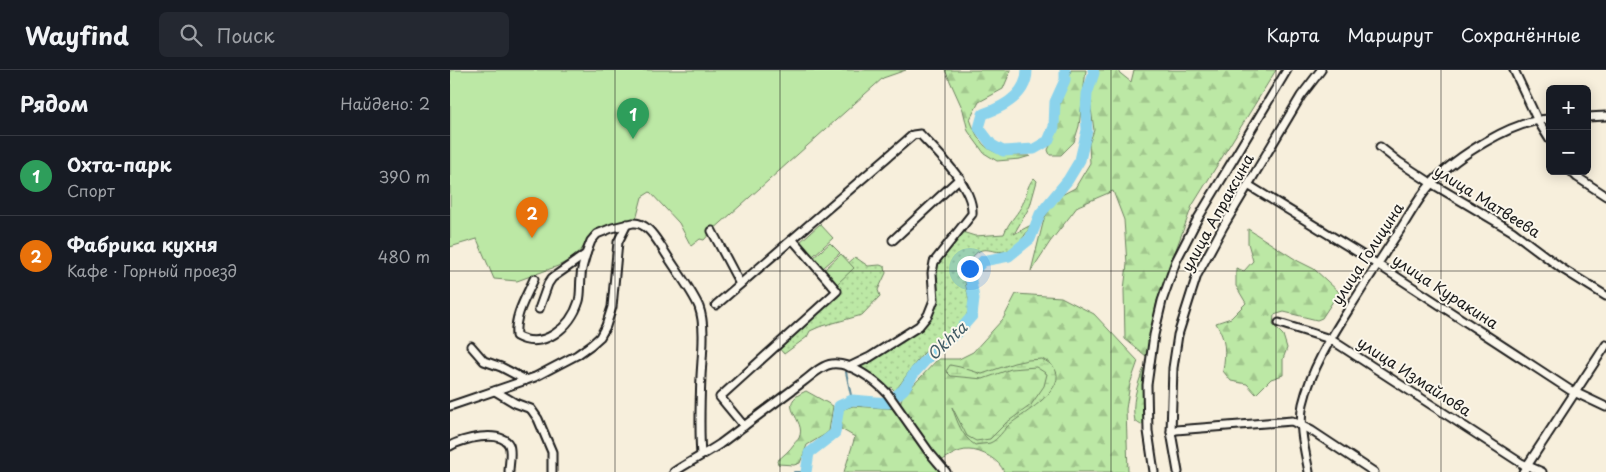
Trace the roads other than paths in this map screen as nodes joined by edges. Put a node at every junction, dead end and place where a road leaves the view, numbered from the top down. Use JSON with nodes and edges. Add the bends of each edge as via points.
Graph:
{"nodes":[{"id":1,"x":1287,"y":70,"type":"edge"},
{"id":2,"x":1321,"y":70,"type":"edge"},
{"id":3,"x":1514,"y":70,"type":"edge"},
{"id":4,"x":1606,"y":116,"type":"edge"},
{"id":5,"x":1591,"y":117,"type":"edge"},
{"id":6,"x":1537,"y":119,"type":"junction"},
{"id":7,"x":1546,"y":119,"type":"edge"},
{"id":8,"x":1546,"y":134,"type":"edge"},
{"id":9,"x":1380,"y":147,"type":"dead end"},
{"id":10,"x":1575,"y":175,"type":"edge"},
{"id":11,"x":960,"y":178,"type":"junction"},
{"id":12,"x":1431,"y":183,"type":"junction"},
{"id":13,"x":1248,"y":185,"type":"junction"},
{"id":14,"x":1606,"y":196,"type":"edge"},
{"id":15,"x":627,"y":224,"type":"junction"},
{"id":16,"x":712,"y":231,"type":"dead end"},
{"id":17,"x":793,"y":240,"type":"junction"},
{"id":18,"x":893,"y":240,"type":"dead end"},
{"id":19,"x":586,"y":254,"type":"junction"},
{"id":20,"x":1377,"y":264,"type":"junction"},
{"id":21,"x":534,"y":280,"type":"dead end"},
{"id":22,"x":740,"y":284,"type":"junction"},
{"id":23,"x":1606,"y":296,"type":"edge"},
{"id":24,"x":716,"y":305,"type":"dead end"},
{"id":25,"x":539,"y":309,"type":"dead end"},
{"id":26,"x":1279,"y":323,"type":"dead end"},
{"id":27,"x":1330,"y":339,"type":"junction"},
{"id":28,"x":1606,"y":345,"type":"edge"},
{"id":29,"x":471,"y":346,"type":"dead end"},
{"id":30,"x":849,"y":367,"type":"junction"},
{"id":31,"x":526,"y":380,"type":"junction"},
{"id":32,"x":495,"y":391,"type":"junction"},
{"id":33,"x":1575,"y":394,"type":"junction"},
{"id":34,"x":450,"y":406,"type":"edge"},
{"id":35,"x":1606,"y":407,"type":"edge"},
{"id":36,"x":1302,"y":425,"type":"junction"},
{"id":37,"x":744,"y":426,"type":"junction"},
{"id":38,"x":1172,"y":432,"type":"junction"},
{"id":39,"x":450,"y":446,"type":"edge"},
{"id":40,"x":701,"y":456,"type":"junction"},
{"id":41,"x":1525,"y":469,"type":"edge"},
{"id":42,"x":509,"y":472,"type":"edge"},
{"id":43,"x":552,"y":472,"type":"edge"},
{"id":44,"x":674,"y":472,"type":"edge"},
{"id":45,"x":946,"y":472,"type":"edge"},
{"id":46,"x":1154,"y":472,"type":"edge"},
{"id":47,"x":1178,"y":472,"type":"edge"},
{"id":48,"x":1309,"y":472,"type":"edge"},
{"id":49,"x":1374,"y":472,"type":"edge"},
{"id":50,"x":1542,"y":472,"type":"edge"}],
"edges":[{"from":1,"to":46,"type":"street","via":[[1197,220],[1176,261],[1162,301],[1148,385],[1148,430]]},
{"from":2,"to":13,"type":"street","name":"улица Апраксина","via":[[1301,96]]},
{"from":3,"to":6,"type":"street"},
{"from":4,"to":5,"type":"street"},
{"from":6,"to":7,"type":"street","name":"улица Голицина"},
{"from":6,"to":8,"type":"street"},
{"from":6,"to":12,"type":"street","name":"улица Голицина","via":[[1493,138],[1457,160]]},
{"from":9,"to":12,"type":"street","name":"улица Матвеева"},
{"from":10,"to":14,"type":"street"},
{"from":11,"to":17,"type":"street","via":[[920,134],[914,135]]},
{"from":11,"to":18,"type":"street"},
{"from":11,"to":30,"type":"street","via":[[973,206],[972,214],[934,262],[934,300],[928,315],[919,326],[870,358]]},
{"from":12,"to":20,"type":"street","name":"улица Голицина"},
{"from":12,"to":23,"type":"street","name":"улица Матвеева","via":[[1512,231],[1561,268]]},
{"from":13,"to":20,"type":"street","name":"улица Куракина"},
{"from":13,"to":38,"type":"street","name":"улица Апраксина","via":[[1209,250],[1188,299],[1178,335],[1174,368]]},
{"from":15,"to":19,"type":"street","via":[[598,234]]},
{"from":15,"to":31,"type":"street","via":[[618,242],[612,307],[600,337],[563,363]]},
{"from":15,"to":40,"type":"street","via":[[636,222],[646,227],[699,307],[702,318]]},
{"from":16,"to":22,"type":"street"},
{"from":17,"to":22,"type":"street"},
{"from":17,"to":37,"type":"street","via":[[837,291],[720,397]]},
{"from":19,"to":21,"type":"street","via":[[579,300],[572,315],[561,330],[547,338],[531,341],[516,336],[516,322]]},
{"from":19,"to":25,"type":"street","via":[[552,278]]},
{"from":20,"to":27,"type":"street","name":"улица Голицина"},
{"from":20,"to":33,"type":"street","name":"улица Куракина"},
{"from":22,"to":24,"type":"street"},
{"from":26,"to":27,"type":"street","name":"улица Измайлова"},
{"from":27,"to":36,"type":"street","name":"улица Голицина","via":[[1309,382],[1302,407]]},
{"from":27,"to":41,"type":"street","name":"улица Измайлова"},
{"from":28,"to":33,"type":"street"},
{"from":29,"to":31,"type":"street","via":[[484,362],[501,366]]},
{"from":30,"to":37,"type":"street","via":[[840,364],[825,366]]},
{"from":30,"to":45,"type":"street","via":[[874,380],[888,394]]},
{"from":31,"to":32,"type":"street"},
{"from":32,"to":34,"type":"street"},
{"from":32,"to":43,"type":"street","via":[[531,409],[552,452]]},
{"from":33,"to":35,"type":"street","name":"улица Куракина"},
{"from":33,"to":41,"type":"street"},
{"from":36,"to":38,"type":"street","via":[[1292,421]]},
{"from":36,"to":48,"type":"street","name":"улица Голицина"},
{"from":36,"to":49,"type":"street"},
{"from":37,"to":40,"type":"street"},
{"from":38,"to":47,"type":"street","name":"улица Апраксина"},
{"from":39,"to":42,"type":"street","via":[[473,438],[506,440],[510,450]]},
{"from":40,"to":44,"type":"street"},
{"from":41,"to":50,"type":"street","name":"улица Измайлова"}]}
